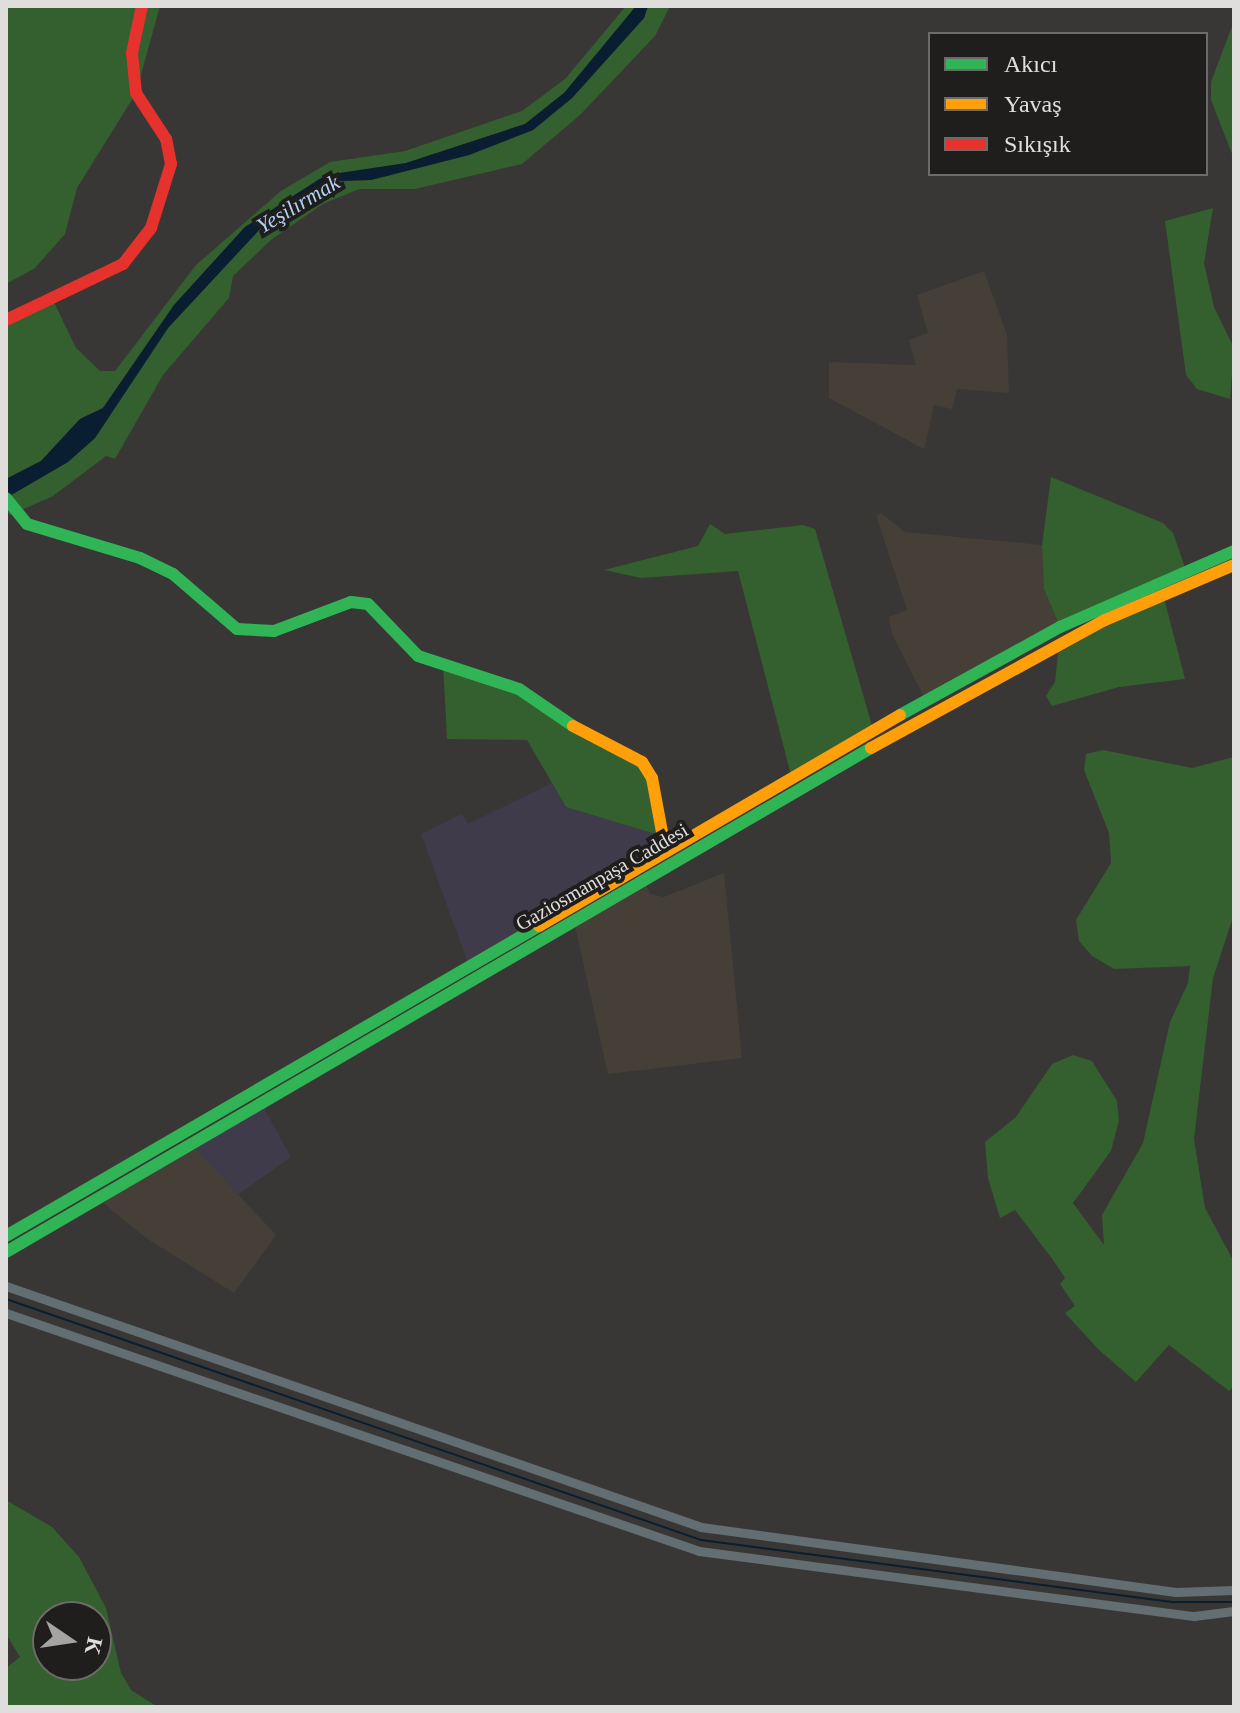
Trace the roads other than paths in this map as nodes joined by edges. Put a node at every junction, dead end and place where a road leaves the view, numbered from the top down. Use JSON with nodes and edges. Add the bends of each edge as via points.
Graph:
{"nodes":[{"id":1,"x":142,"y":6,"type":"edge"},
{"id":2,"x":6,"y":320,"type":"edge"},
{"id":3,"x":6,"y":498,"type":"edge"},
{"id":4,"x":1234,"y":551,"type":"edge"},
{"id":5,"x":1234,"y":565,"type":"edge"},
{"id":6,"x":665,"y":848,"type":"junction"},
{"id":7,"x":6,"y":1236,"type":"edge"},
{"id":8,"x":6,"y":1252,"type":"edge"},
{"id":9,"x":6,"y":1286,"type":"edge"},
{"id":10,"x":6,"y":1313,"type":"edge"},
{"id":11,"x":1234,"y":1590,"type":"edge"},
{"id":12,"x":1234,"y":1611,"type":"edge"}],
"edges":[{"from":1,"to":2,"type":"main road","via":[[132,53],[135,85],[166,139],[171,164],[151,228],[123,264]]},
{"from":3,"to":6,"type":"main road","via":[[35,528],[156,565],[185,583],[228,624],[247,632],[274,631],[351,602],[368,604],[418,656],[519,689],[580,731],[642,762],[652,778]]},
{"from":4,"to":6,"type":"main road","name":"Gaziosmanpaşa Caddesi","via":[[1007,654]]},
{"from":5,"to":8,"type":"main road","name":"Gaziosmanpaşa Caddesi","via":[[1105,620],[933,711]]},
{"from":6,"to":7,"type":"main road","name":"Gaziosmanpaşa Caddesi"},
{"from":9,"to":11,"type":"street","via":[[701,1527],[1176,1592]]},
{"from":10,"to":12,"type":"street","via":[[699,1551],[1194,1616]]}]}
